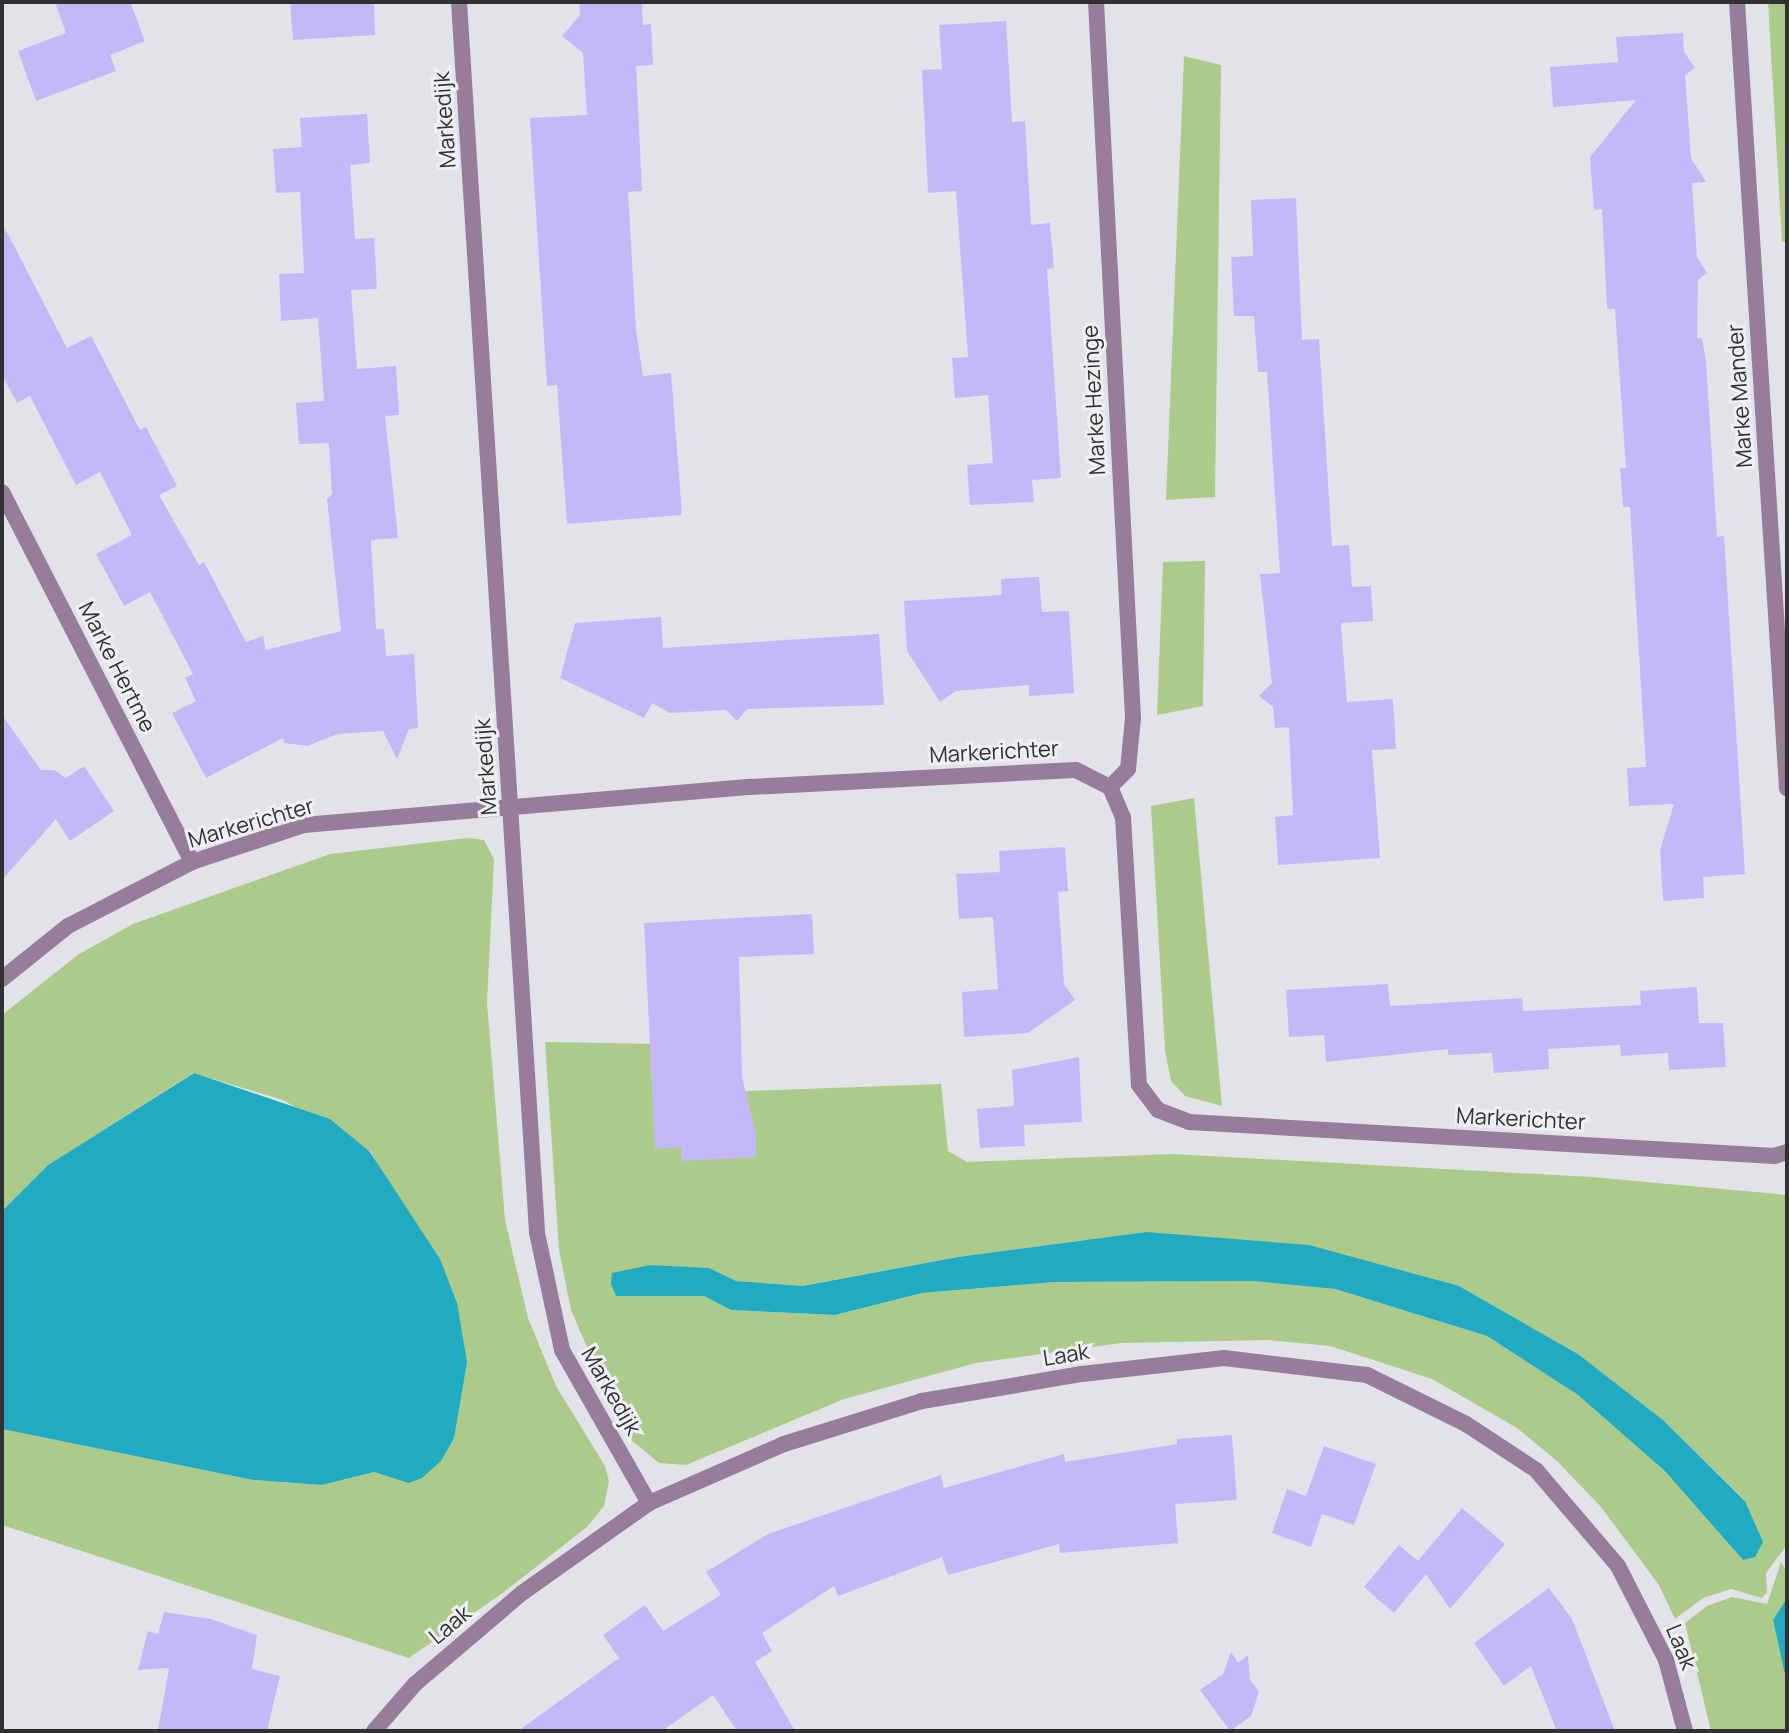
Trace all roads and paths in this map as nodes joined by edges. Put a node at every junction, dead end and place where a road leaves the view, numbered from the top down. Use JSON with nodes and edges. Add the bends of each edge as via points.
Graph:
{"nodes":[{"id":1,"x":459,"y":2,"type":"edge"},
{"id":2,"x":1096,"y":2,"type":"edge"},
{"id":3,"x":1737,"y":2,"type":"edge"},
{"id":4,"x":2,"y":492,"type":"edge"},
{"id":5,"x":1110,"y":787,"type":"junction"},
{"id":6,"x":1787,"y":788,"type":"edge"},
{"id":7,"x":509,"y":805,"type":"junction"},
{"id":8,"x":192,"y":862,"type":"junction"},
{"id":9,"x":2,"y":979,"type":"edge"},
{"id":10,"x":1787,"y":1152,"type":"edge"},
{"id":11,"x":649,"y":1503,"type":"junction"},
{"id":12,"x":374,"y":1731,"type":"edge"},
{"id":13,"x":1685,"y":1731,"type":"edge"}],
"edges":[{"from":1,"to":7,"type":"street","name":"Markedijk"},
{"from":2,"to":5,"type":"street","name":"Marke Hezinge","via":[[1133,718],[1128,769]]},
{"from":3,"to":6,"type":"street","name":"Marke Mander"},
{"from":4,"to":8,"type":"street","name":"Marke Hertme"},
{"from":5,"to":7,"type":"street","name":"Markerichter","via":[[1076,770]]},
{"from":5,"to":10,"type":"street","name":"Markerichter","via":[[1123,817],[1139,1085],[1158,1110],[1189,1122],[1774,1156]]},
{"from":7,"to":8,"type":"street","name":"Markerichter","via":[[304,825]]},
{"from":7,"to":11,"type":"street","name":"Markedijk","via":[[537,1233],[562,1350]]},
{"from":8,"to":9,"type":"street","name":"Markerichter","via":[[68,926]]},
{"from":11,"to":12,"type":"street","name":"Laak","via":[[522,1593],[415,1684]]},
{"from":11,"to":13,"type":"street","name":"Laak","via":[[784,1444],[937,1399],[1082,1374],[1224,1358],[1367,1375],[1466,1424],[1536,1470],[1618,1566],[1666,1660]]}]}
